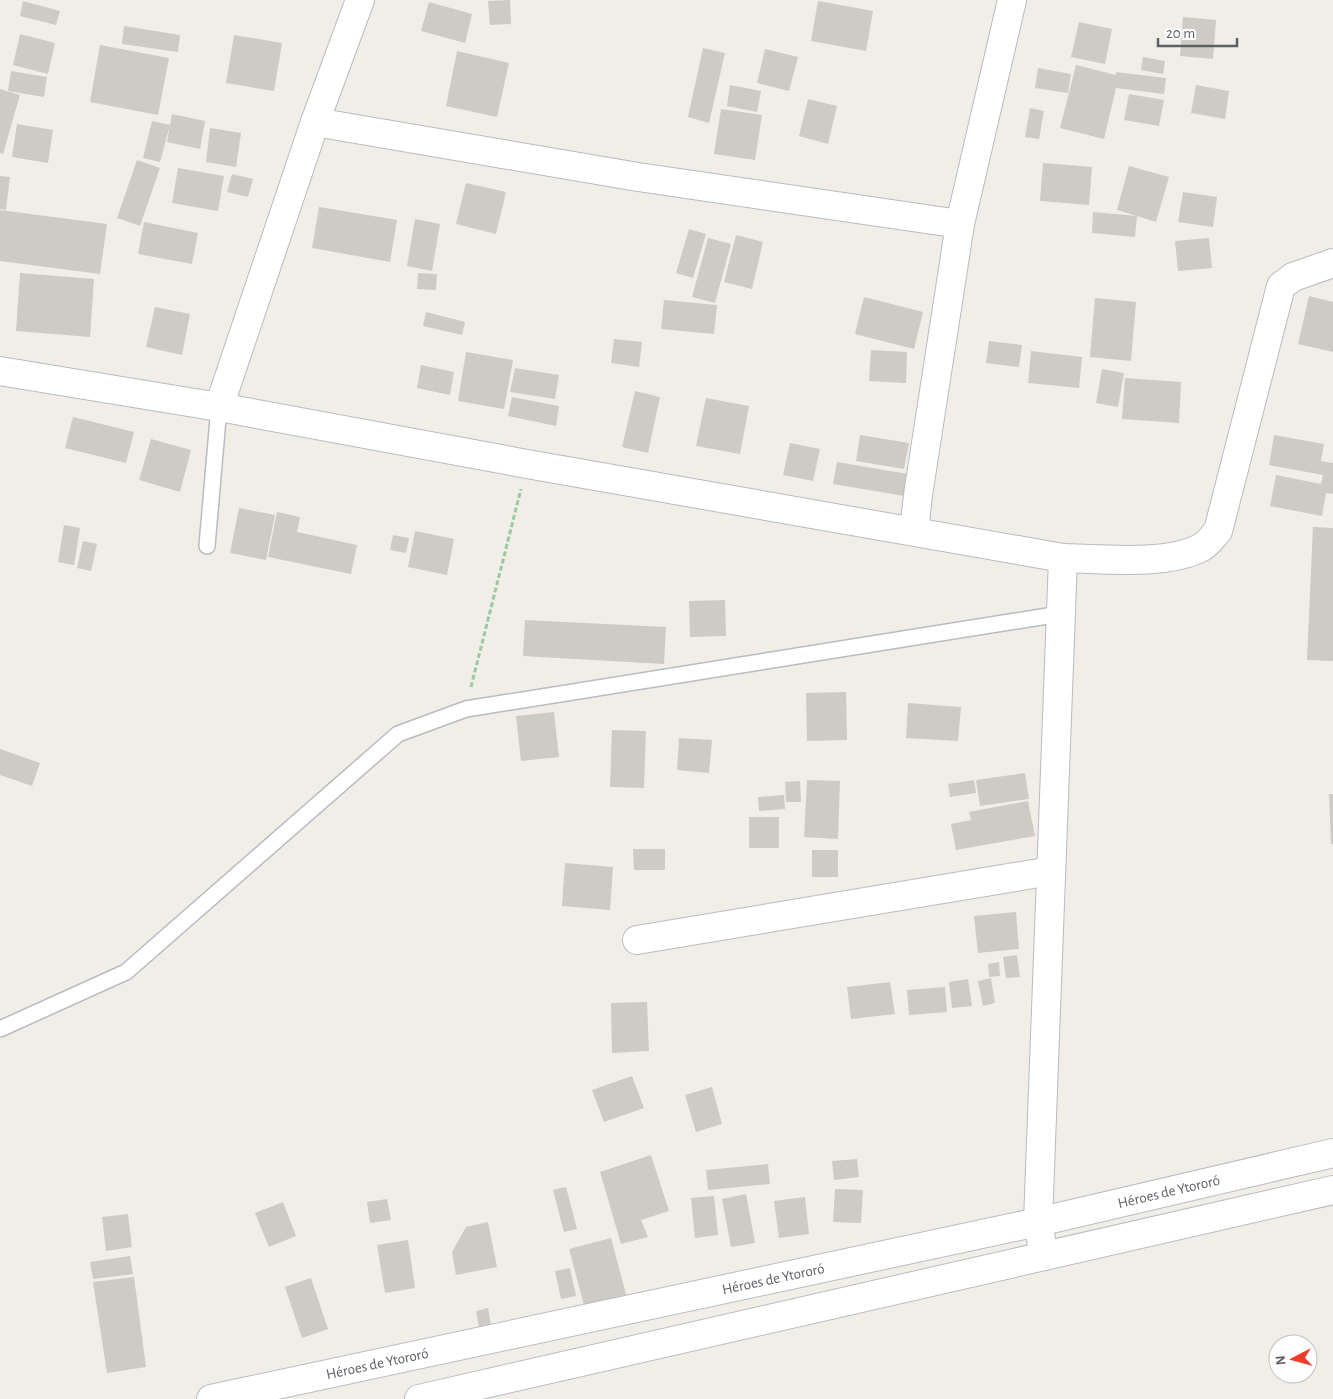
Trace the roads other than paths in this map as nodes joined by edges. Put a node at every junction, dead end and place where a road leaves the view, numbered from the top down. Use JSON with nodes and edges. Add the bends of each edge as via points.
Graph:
{"nodes":[{"id":1,"x":360,"y":0,"type":"edge"},
{"id":2,"x":1012,"y":0,"type":"edge"},
{"id":3,"x":316,"y":122,"type":"junction"},
{"id":4,"x":960,"y":224,"type":"junction"},
{"id":5,"x":1333,"y":262,"type":"edge"},
{"id":6,"x":0,"y":371,"type":"edge"},
{"id":7,"x":219,"y":407,"type":"junction"},
{"id":8,"x":914,"y":531,"type":"junction"},
{"id":9,"x":207,"y":546,"type":"dead end"},
{"id":10,"x":1063,"y":558,"type":"junction"},
{"id":11,"x":1060,"y":614,"type":"junction"},
{"id":12,"x":1051,"y":871,"type":"junction"},
{"id":13,"x":637,"y":940,"type":"dead end"},
{"id":14,"x":0,"y":1029,"type":"edge"},
{"id":15,"x":1333,"y":1153,"type":"edge"},
{"id":16,"x":1333,"y":1190,"type":"edge"},
{"id":17,"x":1038,"y":1222,"type":"junction"},
{"id":18,"x":1044,"y":1256,"type":"junction"},
{"id":19,"x":212,"y":1399,"type":"edge"},
{"id":20,"x":419,"y":1399,"type":"edge"}],
"edges":[{"from":1,"to":3,"type":"street"},
{"from":2,"to":4,"type":"street"},
{"from":3,"to":4,"type":"street","via":[[638,177]]},
{"from":3,"to":7,"type":"street"},
{"from":4,"to":8,"type":"street"},
{"from":5,"to":10,"type":"street","via":[[1293,277],[1281,286],[1218,531],[1203,546],[1179,557],[1128,560]]},
{"from":6,"to":7,"type":"street"},
{"from":7,"to":8,"type":"street"},
{"from":7,"to":9,"type":"lane"},
{"from":8,"to":10,"type":"street"},
{"from":10,"to":11,"type":"street"},
{"from":11,"to":12,"type":"street"},
{"from":11,"to":14,"type":"lane","via":[[466,709],[398,734],[126,972]]},
{"from":12,"to":13,"type":"street"},
{"from":12,"to":17,"type":"street"},
{"from":15,"to":17,"type":"street","name":"Héroes de Ytororó"},
{"from":16,"to":18,"type":"street"},
{"from":17,"to":18,"type":"street"},
{"from":17,"to":19,"type":"street","name":"Héroes de Ytororó"},
{"from":18,"to":20,"type":"street"}]}
